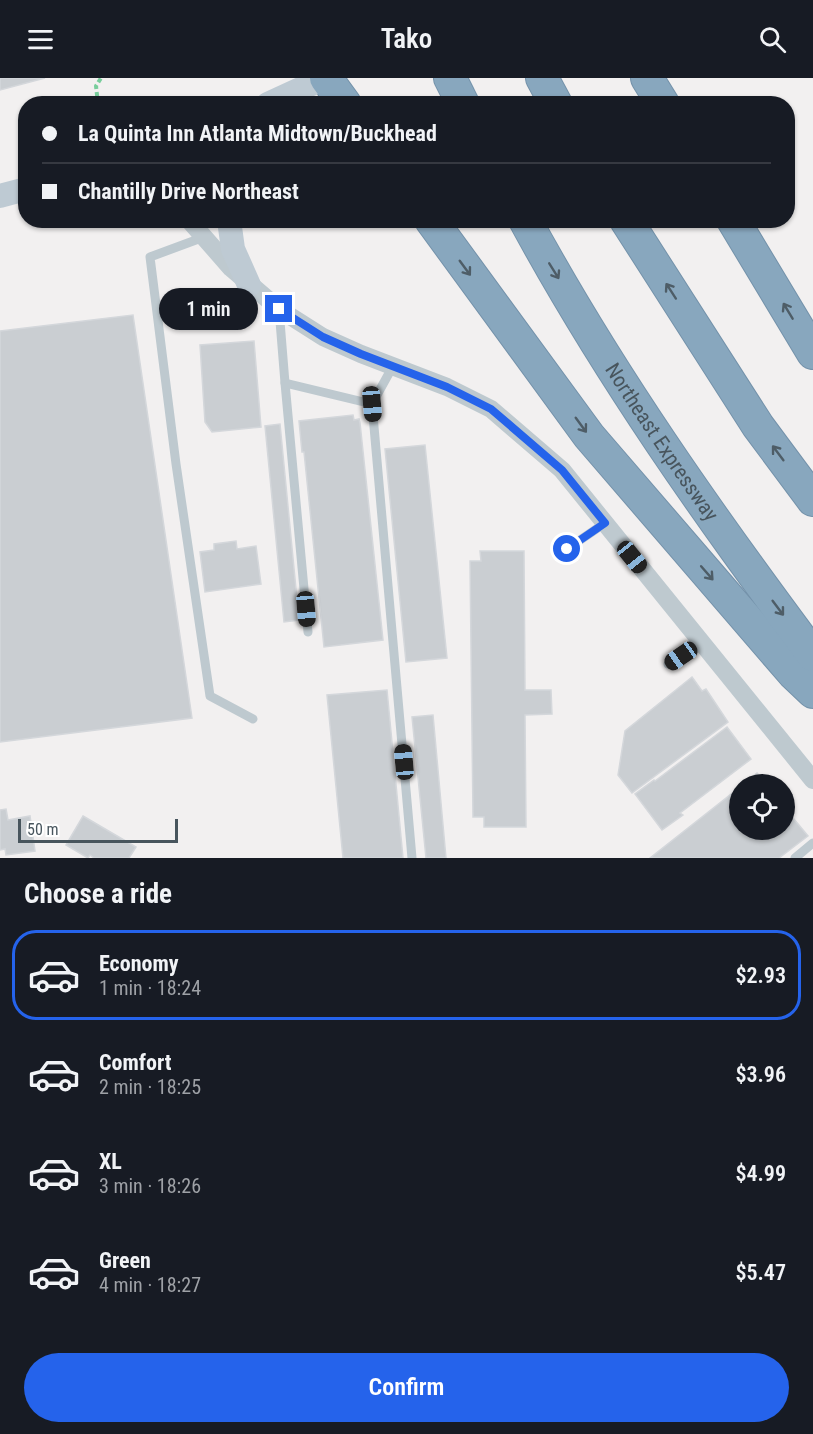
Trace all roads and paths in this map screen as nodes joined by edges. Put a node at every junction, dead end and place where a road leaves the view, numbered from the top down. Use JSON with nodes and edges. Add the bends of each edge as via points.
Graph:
{"nodes":[{"id":1,"x":102,"y":78,"type":"edge"},
{"id":2,"x":325,"y":78,"type":"edge"},
{"id":3,"x":542,"y":78,"type":"edge"},
{"id":4,"x":647,"y":78,"type":"edge"},
{"id":5,"x":97,"y":96,"type":"edge"},
{"id":6,"x":285,"y":96,"type":"edge"},
{"id":7,"x":339,"y":96,"type":"edge"},
{"id":8,"x":552,"y":96,"type":"edge"},
{"id":9,"x":658,"y":96,"type":"edge"},
{"id":10,"x":18,"y":191,"type":"edge"},
{"id":11,"x":0,"y":196,"type":"edge"},
{"id":12,"x":196,"y":228,"type":"edge"},
{"id":13,"x":230,"y":228,"type":"edge"},
{"id":14,"x":436,"y":228,"type":"edge"},
{"id":15,"x":529,"y":228,"type":"edge"},
{"id":16,"x":631,"y":228,"type":"edge"},
{"id":17,"x":738,"y":228,"type":"edge"},
{"id":18,"x":204,"y":237,"type":"junction"},
{"id":19,"x":249,"y":285,"type":"junction"},
{"id":20,"x":279,"y":309,"type":"junction"},
{"id":21,"x":813,"y":353,"type":"edge"},
{"id":22,"x":393,"y":366,"type":"junction"},
{"id":23,"x":285,"y":383,"type":"junction"},
{"id":24,"x":372,"y":404,"type":"junction"},
{"id":25,"x":813,"y":500,"type":"edge"},
{"id":26,"x":605,"y":523,"type":"junction"},
{"id":27,"x":567,"y":549,"type":"dead end"},
{"id":28,"x":308,"y":632,"type":"dead end"},
{"id":29,"x":700,"y":641,"type":"junction"},
{"id":30,"x":813,"y":655,"type":"edge"},
{"id":31,"x":669,"y":664,"type":"dead end"},
{"id":32,"x":813,"y":692,"type":"edge"},
{"id":33,"x":253,"y":718,"type":"dead end"},
{"id":34,"x":813,"y":780,"type":"edge"},
{"id":35,"x":813,"y":843,"type":"edge"},
{"id":36,"x":412,"y":858,"type":"edge"},
{"id":37,"x":795,"y":858,"type":"edge"}],
"edges":[{"from":1,"to":5,"type":"path","via":[[96,86]]},
{"from":2,"to":6,"type":"main road"},
{"from":2,"to":7,"type":"highway"},
{"from":3,"to":8,"type":"highway"},
{"from":4,"to":9,"type":"highway"},
{"from":10,"to":11,"type":"main road"},
{"from":12,"to":18,"type":"street"},
{"from":13,"to":19,"type":"main road","via":[[233,249]]},
{"from":14,"to":32,"type":"highway","one_way":true,"via":[[590,436]]},
{"from":15,"to":30,"type":"highway","name":"Northeast Expressway","one_way":true,"via":[[676,465]]},
{"from":25,"to":16,"type":"highway","one_way":true,"via":[[758,426]]},
{"from":21,"to":17,"type":"highway","one_way":true},
{"from":18,"to":19,"type":"street"},
{"from":18,"to":33,"type":"lane","via":[[150,257],[210,696]]},
{"from":19,"to":20,"type":"street"},
{"from":20,"to":22,"type":"street","via":[[323,337]]},
{"from":20,"to":23,"type":"lane"},
{"from":22,"to":24,"type":"lane"},
{"from":22,"to":26,"type":"street","via":[[491,409],[562,470]]},
{"from":23,"to":24,"type":"lane"},
{"from":23,"to":28,"type":"lane"},
{"from":24,"to":36,"type":"lane"},
{"from":26,"to":27,"type":"lane"},
{"from":26,"to":29,"type":"street"},
{"from":29,"to":31,"type":"lane"},
{"from":29,"to":34,"type":"street"},
{"from":35,"to":37,"type":"lane"}]}
